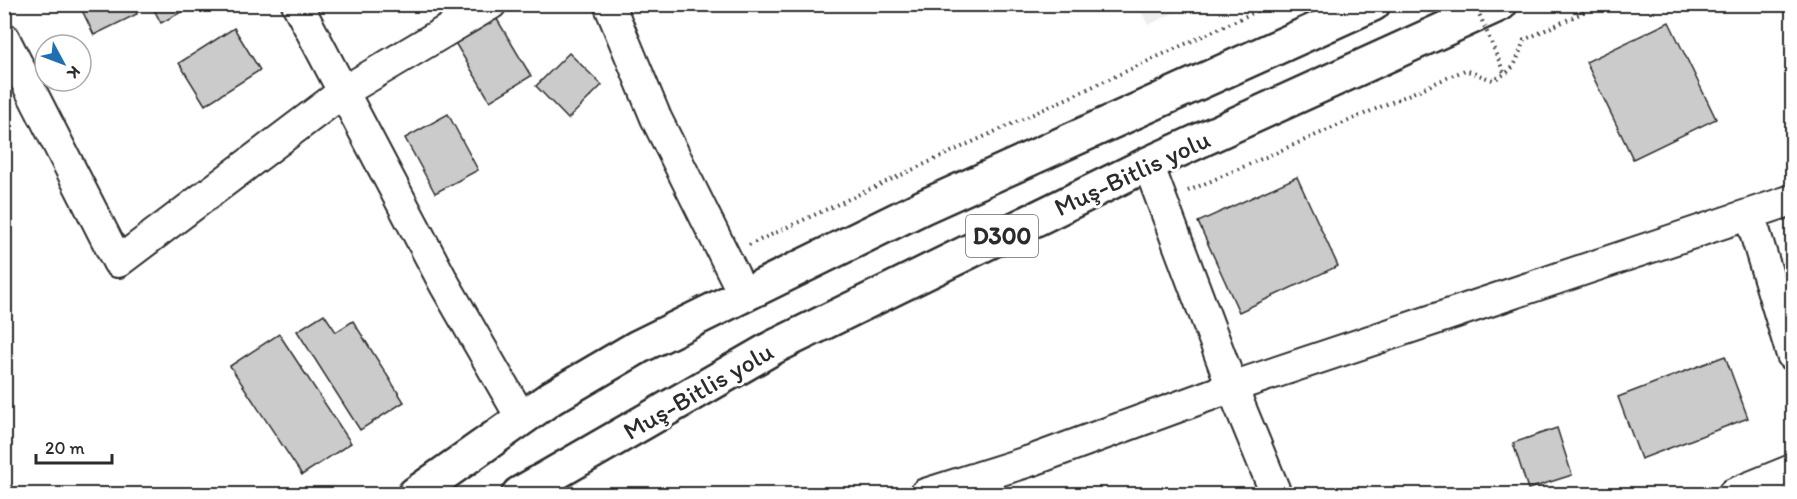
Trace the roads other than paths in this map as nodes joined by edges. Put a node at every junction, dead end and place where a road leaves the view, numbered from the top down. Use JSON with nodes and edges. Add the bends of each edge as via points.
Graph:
{"nodes":[{"id":1,"x":297,"y":4,"type":"edge"},
{"id":2,"x":491,"y":4,"type":"edge"},
{"id":3,"x":609,"y":4,"type":"edge"},
{"id":4,"x":1373,"y":4,"type":"edge"},
{"id":5,"x":1500,"y":4,"type":"edge"},
{"id":6,"x":4,"y":38,"type":"edge"},
{"id":7,"x":343,"y":92,"type":"junction"},
{"id":8,"x":1148,"y":164,"type":"junction"},
{"id":9,"x":1792,"y":200,"type":"edge"},
{"id":10,"x":1750,"y":216,"type":"junction"},
{"id":11,"x":744,"y":295,"type":"junction"},
{"id":12,"x":1792,"y":355,"type":"edge"},
{"id":13,"x":1233,"y":387,"type":"junction"},
{"id":14,"x":522,"y":419,"type":"junction"},
{"id":15,"x":1792,"y":470,"type":"edge"},
{"id":16,"x":415,"y":495,"type":"edge"},
{"id":17,"x":519,"y":495,"type":"edge"},
{"id":18,"x":925,"y":495,"type":"edge"},
{"id":19,"x":1276,"y":495,"type":"edge"},
{"id":20,"x":1733,"y":495,"type":"edge"}],
"edges":[{"from":1,"to":7,"type":"street"},
{"from":2,"to":7,"type":"street"},
{"from":3,"to":11,"type":"street","via":[[656,118]]},
{"from":4,"to":11,"type":"highway","name":"Muş-Bitlis yolu","number":"D300","via":[[923,207]]},
{"from":5,"to":8,"type":"highway","name":"Muş-Bitlis yolu","number":"D300"},
{"from":6,"to":7,"type":"street","via":[[118,262]]},
{"from":7,"to":14,"type":"street","via":[[445,285]]},
{"from":8,"to":13,"type":"street"},
{"from":8,"to":17,"type":"highway","name":"Muş-Bitlis yolu","number":"D300","via":[[774,348]]},
{"from":9,"to":10,"type":"street"},
{"from":10,"to":12,"type":"street"},
{"from":10,"to":13,"type":"street"},
{"from":11,"to":14,"type":"highway","name":"Muş-Bitlis yolu","number":"D300","via":[[638,347]]},
{"from":13,"to":18,"type":"street"},
{"from":13,"to":19,"type":"street"},
{"from":14,"to":16,"type":"highway","name":"Muş-Bitlis yolu","number":"D300"},
{"from":15,"to":20,"type":"street"}]}
